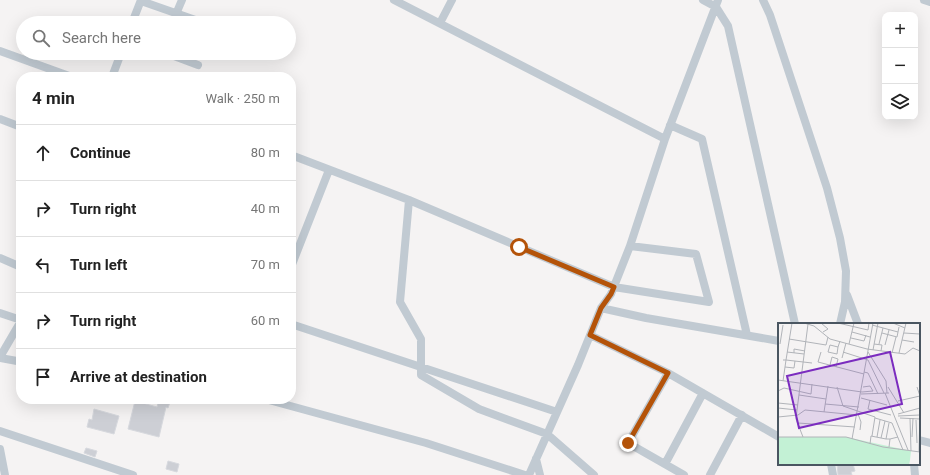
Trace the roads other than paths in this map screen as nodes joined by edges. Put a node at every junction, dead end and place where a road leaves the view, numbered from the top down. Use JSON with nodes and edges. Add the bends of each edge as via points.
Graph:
{"nodes":[{"id":1,"x":141,"y":0,"type":"edge"},
{"id":2,"x":182,"y":0,"type":"edge"},
{"id":3,"x":394,"y":0,"type":"edge"},
{"id":4,"x":452,"y":0,"type":"edge"},
{"id":5,"x":703,"y":0,"type":"edge"},
{"id":6,"x":763,"y":0,"type":"edge"},
{"id":7,"x":924,"y":0,"type":"edge"},
{"id":8,"x":930,"y":2,"type":"edge"},
{"id":9,"x":717,"y":3,"type":"edge"},
{"id":10,"x":176,"y":14,"type":"junction"},
{"id":11,"x":135,"y":16,"type":"edge"},
{"id":12,"x":182,"y":16,"type":"edge"},
{"id":13,"x":440,"y":23,"type":"junction"},
{"id":14,"x":0,"y":50,"type":"edge"},
{"id":15,"x":16,"y":56,"type":"edge"},
{"id":16,"x":27,"y":60,"type":"edge"},
{"id":17,"x":118,"y":60,"type":"edge"},
{"id":18,"x":185,"y":60,"type":"edge"},
{"id":19,"x":198,"y":65,"type":"dead end"},
{"id":20,"x":59,"y":72,"type":"edge"},
{"id":21,"x":114,"y":72,"type":"edge"},
{"id":22,"x":0,"y":119,"type":"edge"},
{"id":23,"x":670,"y":124,"type":"junction"},
{"id":24,"x":16,"y":125,"type":"edge"},
{"id":25,"x":665,"y":139,"type":"junction"},
{"id":26,"x":296,"y":157,"type":"edge"},
{"id":27,"x":329,"y":170,"type":"junction"},
{"id":28,"x":409,"y":200,"type":"junction"},
{"id":29,"x":630,"y":246,"type":"junction"},
{"id":30,"x":296,"y":254,"type":"edge"},
{"id":31,"x":0,"y":258,"type":"edge"},
{"id":32,"x":16,"y":264,"type":"edge"},
{"id":33,"x":614,"y":287,"type":"junction"},
{"id":34,"x":845,"y":291,"type":"junction"},
{"id":35,"x":601,"y":308,"type":"junction"},
{"id":36,"x":0,"y":312,"type":"edge"},
{"id":37,"x":16,"y":319,"type":"edge"},
{"id":38,"x":795,"y":323,"type":"edge"},
{"id":39,"x":840,"y":323,"type":"edge"},
{"id":40,"x":858,"y":323,"type":"edge"},
{"id":41,"x":296,"y":326,"type":"edge"},
{"id":42,"x":16,"y":330,"type":"edge"},
{"id":43,"x":590,"y":335,"type":"junction"},
{"id":44,"x":747,"y":335,"type":"junction"},
{"id":45,"x":778,"y":341,"type":"edge"},
{"id":46,"x":0,"y":358,"type":"edge"},
{"id":47,"x":16,"y":362,"type":"edge"},
{"id":48,"x":421,"y":366,"type":"junction"},
{"id":49,"x":668,"y":373,"type":"junction"},
{"id":50,"x":703,"y":393,"type":"junction"},
{"id":51,"x":284,"y":404,"type":"edge"},
{"id":52,"x":557,"y":412,"type":"junction"},
{"id":53,"x":742,"y":415,"type":"junction"},
{"id":54,"x":0,"y":431,"type":"edge"},
{"id":55,"x":547,"y":434,"type":"junction"},
{"id":56,"x":778,"y":436,"type":"edge"},
{"id":57,"x":920,"y":440,"type":"edge"},
{"id":58,"x":930,"y":443,"type":"edge"},
{"id":59,"x":0,"y":449,"type":"edge"},
{"id":60,"x":536,"y":460,"type":"junction"},
{"id":61,"x":666,"y":464,"type":"junction"},
{"id":62,"x":831,"y":465,"type":"edge"},
{"id":63,"x":914,"y":465,"type":"edge"},
{"id":64,"x":5,"y":475,"type":"edge"},
{"id":65,"x":133,"y":475,"type":"edge"},
{"id":66,"x":525,"y":475,"type":"edge"},
{"id":67,"x":529,"y":475,"type":"edge"},
{"id":68,"x":540,"y":475,"type":"edge"},
{"id":69,"x":594,"y":475,"type":"edge"},
{"id":70,"x":684,"y":475,"type":"edge"},
{"id":71,"x":710,"y":475,"type":"edge"},
{"id":72,"x":833,"y":475,"type":"edge"},
{"id":73,"x":916,"y":475,"type":"edge"}],
"edges":[{"from":1,"to":10,"type":"street"},
{"from":1,"to":11,"type":"street"},
{"from":2,"to":10,"type":"street"},
{"from":3,"to":13,"type":"street"},
{"from":4,"to":13,"type":"street"},
{"from":5,"to":9,"type":"street"},
{"from":6,"to":34,"type":"street","via":[[827,188],[846,271]]},
{"from":7,"to":8,"type":"street"},
{"from":9,"to":23,"type":"street"},
{"from":9,"to":38,"type":"street","via":[[728,26]]},
{"from":10,"to":12,"type":"street"},
{"from":13,"to":25,"type":"street"},
{"from":14,"to":15,"type":"street"},
{"from":16,"to":20,"type":"street"},
{"from":17,"to":21,"type":"street"},
{"from":18,"to":19,"type":"street"},
{"from":22,"to":24,"type":"street"},
{"from":23,"to":25,"type":"street"},
{"from":23,"to":44,"type":"street","via":[[702,139]]},
{"from":25,"to":29,"type":"street"},
{"from":26,"to":27,"type":"street"},
{"from":27,"to":28,"type":"street"},
{"from":27,"to":30,"type":"street"},
{"from":28,"to":33,"type":"street"},
{"from":28,"to":48,"type":"street","via":[[400,302],[421,339]]},
{"from":29,"to":33,"type":"street"},
{"from":29,"to":33,"type":"street","via":[[696,254],[709,302]]},
{"from":31,"to":32,"type":"street"},
{"from":33,"to":35,"type":"street"},
{"from":34,"to":39,"type":"street"},
{"from":34,"to":40,"type":"street"},
{"from":35,"to":43,"type":"street"},
{"from":35,"to":44,"type":"street"},
{"from":36,"to":37,"type":"street"},
{"from":41,"to":48,"type":"street"},
{"from":42,"to":46,"type":"street"},
{"from":43,"to":49,"type":"street"},
{"from":43,"to":52,"type":"street"},
{"from":44,"to":45,"type":"street"},
{"from":46,"to":47,"type":"street"},
{"from":48,"to":52,"type":"street"},
{"from":48,"to":55,"type":"street","via":[[421,375],[479,409]]},
{"from":49,"to":50,"type":"street"},
{"from":49,"to":61,"type":"street","via":[[628,443]]},
{"from":50,"to":53,"type":"street"},
{"from":50,"to":61,"type":"street"},
{"from":51,"to":66,"type":"street","via":[[426,443]]},
{"from":52,"to":55,"type":"street"},
{"from":53,"to":56,"type":"street"},
{"from":53,"to":71,"type":"street"},
{"from":54,"to":65,"type":"street"},
{"from":55,"to":60,"type":"street"},
{"from":55,"to":69,"type":"street"},
{"from":57,"to":58,"type":"street"},
{"from":59,"to":64,"type":"street"},
{"from":60,"to":67,"type":"street"},
{"from":60,"to":68,"type":"street"},
{"from":61,"to":70,"type":"street"},
{"from":62,"to":72,"type":"street"},
{"from":63,"to":73,"type":"street"}]}
